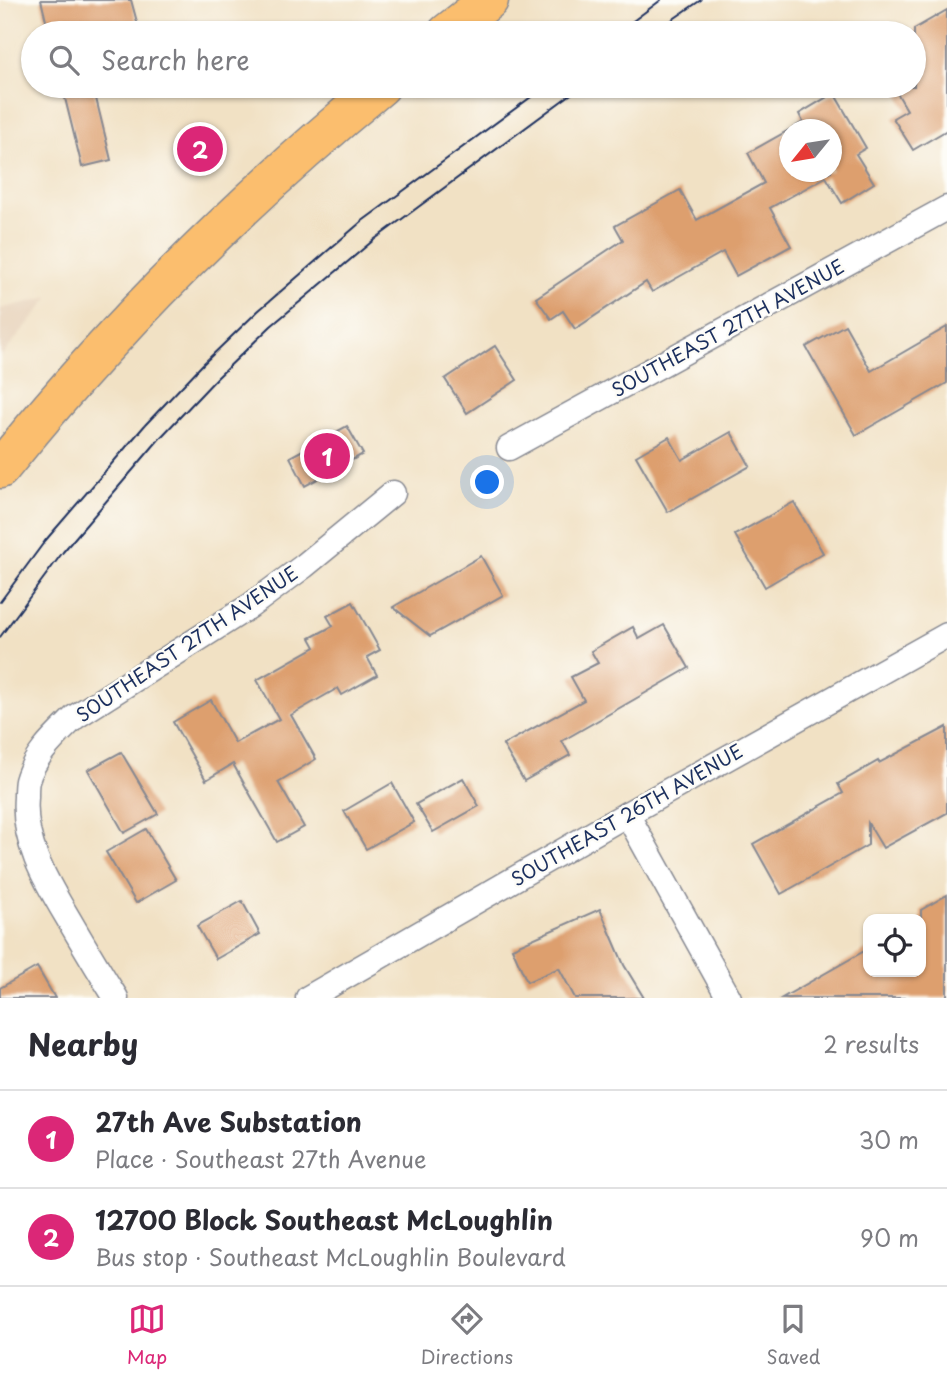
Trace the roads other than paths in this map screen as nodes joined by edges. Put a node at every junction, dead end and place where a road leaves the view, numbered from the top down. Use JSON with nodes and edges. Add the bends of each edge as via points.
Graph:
{"nodes":[{"id":1,"x":489,"y":0,"type":"edge"},
{"id":2,"x":462,"y":21,"type":"edge"},
{"id":3,"x":367,"y":98,"type":"edge"},
{"id":4,"x":947,"y":208,"type":"edge"},
{"id":5,"x":509,"y":448,"type":"dead end"},
{"id":6,"x":0,"y":469,"type":"edge"},
{"id":7,"x":393,"y":493,"type":"dead end"},
{"id":8,"x":947,"y":635,"type":"edge"},
{"id":9,"x":627,"y":814,"type":"junction"},
{"id":10,"x":116,"y":998,"type":"edge"},
{"id":11,"x":308,"y":998,"type":"edge"},
{"id":12,"x":729,"y":998,"type":"edge"}],
"edges":[{"from":1,"to":2,"type":"main road"},
{"from":3,"to":6,"type":"main road","via":[[267,185],[155,293]]},
{"from":4,"to":5,"type":"street","name":"SOUTHEAST 27TH AVENUE"},
{"from":7,"to":10,"type":"street","name":"SOUTHEAST 27TH AVENUE","via":[[250,606],[75,718],[36,762],[27,780],[25,807],[35,860]]},
{"from":8,"to":9,"type":"street","name":"SOUTHEAST 26TH AVENUE"},
{"from":9,"to":11,"type":"street","name":"SOUTHEAST 26TH AVENUE"},
{"from":9,"to":12,"type":"street"}]}
